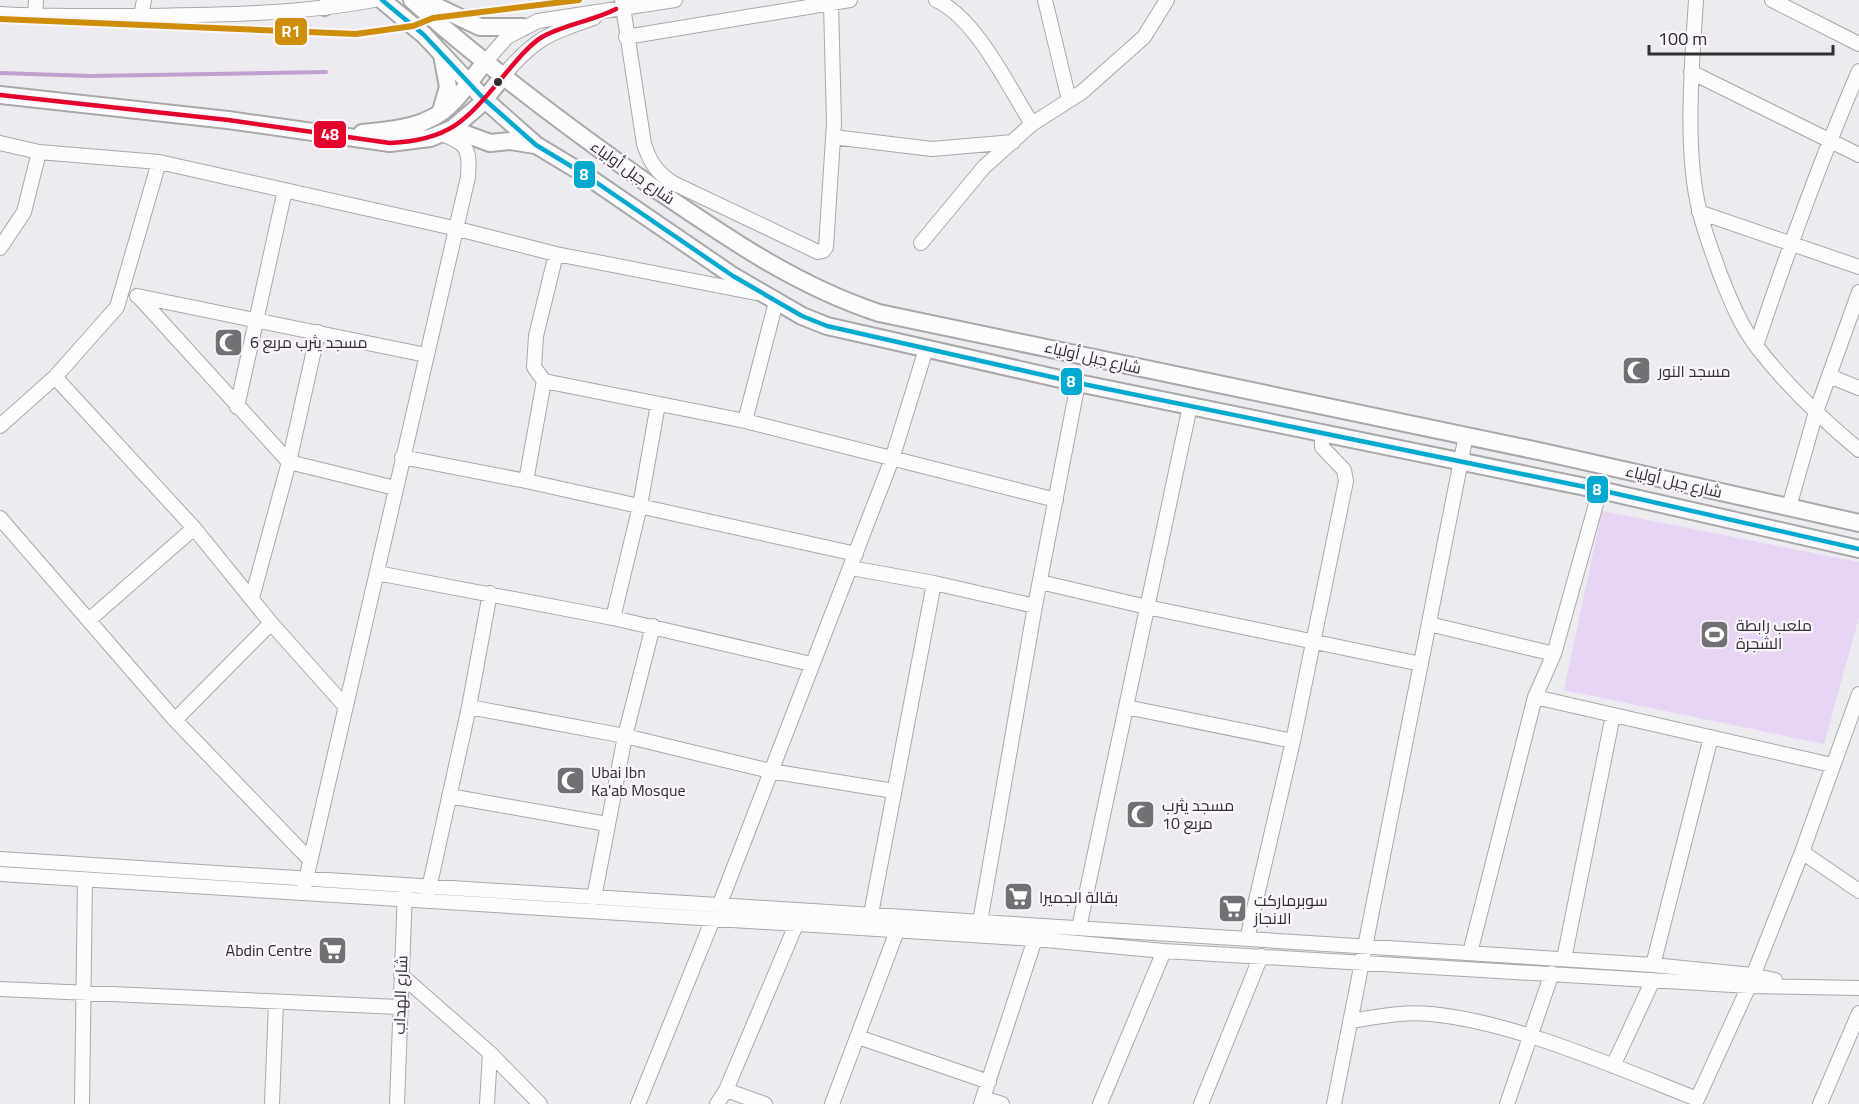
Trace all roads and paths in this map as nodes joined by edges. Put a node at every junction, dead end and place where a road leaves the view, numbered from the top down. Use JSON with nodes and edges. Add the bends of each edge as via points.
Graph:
{"nodes":[{"id":1,"x":36,"y":0,"type":"edge"},
{"id":2,"x":144,"y":0,"type":"edge"},
{"id":3,"x":374,"y":0,"type":"edge"},
{"id":4,"x":382,"y":0,"type":"edge"},
{"id":5,"x":412,"y":0,"type":"edge"},
{"id":6,"x":423,"y":0,"type":"edge"},
{"id":7,"x":675,"y":0,"type":"edge"},
{"id":8,"x":850,"y":0,"type":"edge"},
{"id":9,"x":936,"y":0,"type":"edge"},
{"id":10,"x":1045,"y":0,"type":"edge"},
{"id":11,"x":1167,"y":0,"type":"edge"},
{"id":12,"x":1696,"y":0,"type":"edge"},
{"id":13,"x":1772,"y":0,"type":"edge"},
{"id":14,"x":831,"y":3,"type":"junction"},
{"id":15,"x":328,"y":4,"type":"edge"},
{"id":16,"x":620,"y":6,"type":"edge"},
{"id":17,"x":0,"y":14,"type":"edge"},
{"id":18,"x":35,"y":16,"type":"junction"},
{"id":19,"x":141,"y":16,"type":"junction"},
{"id":20,"x":523,"y":27,"type":"junction"},
{"id":21,"x":626,"y":37,"type":"junction"},
{"id":22,"x":1859,"y":44,"type":"edge"},
{"id":23,"x":441,"y":51,"type":"junction"},
{"id":24,"x":486,"y":61,"type":"junction"},
{"id":25,"x":1859,"y":71,"type":"edge"},
{"id":26,"x":1691,"y":72,"type":"junction"},
{"id":27,"x":504,"y":75,"type":"junction"},
{"id":28,"x":468,"y":82,"type":"junction"},
{"id":29,"x":0,"y":95,"type":"edge"},
{"id":30,"x":484,"y":99,"type":"junction"},
{"id":31,"x":1069,"y":100,"type":"junction"},
{"id":32,"x":439,"y":114,"type":"junction"},
{"id":33,"x":1032,"y":124,"type":"junction"},
{"id":34,"x":447,"y":132,"type":"junction"},
{"id":35,"x":346,"y":135,"type":"junction"},
{"id":36,"x":833,"y":137,"type":"junction"},
{"id":37,"x":1829,"y":140,"type":"junction"},
{"id":38,"x":1013,"y":142,"type":"junction"},
{"id":39,"x":0,"y":143,"type":"edge"},
{"id":40,"x":536,"y":145,"type":"junction"},
{"id":41,"x":39,"y":152,"type":"junction"},
{"id":42,"x":1859,"y":155,"type":"edge"},
{"id":43,"x":159,"y":162,"type":"junction"},
{"id":44,"x":285,"y":190,"type":"junction"},
{"id":45,"x":1700,"y":212,"type":"junction"},
{"id":46,"x":458,"y":229,"type":"junction"},
{"id":47,"x":921,"y":243,"type":"dead end"},
{"id":48,"x":1790,"y":243,"type":"junction"},
{"id":49,"x":0,"y":248,"type":"edge"},
{"id":50,"x":556,"y":254,"type":"junction"},
{"id":51,"x":1859,"y":267,"type":"edge"},
{"id":52,"x":123,"y":292,"type":"junction"},
{"id":53,"x":1859,"y":292,"type":"edge"},
{"id":54,"x":139,"y":297,"type":"junction"},
{"id":55,"x":773,"y":299,"type":"junction"},
{"id":56,"x":258,"y":320,"type":"junction"},
{"id":57,"x":318,"y":332,"type":"junction"},
{"id":58,"x":1756,"y":346,"type":"junction"},
{"id":59,"x":926,"y":350,"type":"junction"},
{"id":60,"x":426,"y":355,"type":"junction"},
{"id":61,"x":1829,"y":376,"type":"junction"},
{"id":62,"x":55,"y":377,"type":"junction"},
{"id":63,"x":544,"y":381,"type":"junction"},
{"id":64,"x":1078,"y":383,"type":"junction"},
{"id":65,"x":1859,"y":388,"type":"edge"},
{"id":66,"x":658,"y":404,"type":"junction"},
{"id":67,"x":1190,"y":405,"type":"junction"},
{"id":68,"x":237,"y":407,"type":"junction"},
{"id":69,"x":1816,"y":412,"type":"junction"},
{"id":70,"x":745,"y":421,"type":"junction"},
{"id":71,"x":0,"y":426,"type":"edge"},
{"id":72,"x":1322,"y":434,"type":"junction"},
{"id":73,"x":1466,"y":435,"type":"junction"},
{"id":74,"x":1859,"y":450,"type":"edge"},
{"id":75,"x":402,"y":457,"type":"junction"},
{"id":76,"x":892,"y":459,"type":"junction"},
{"id":77,"x":289,"y":462,"type":"junction"},
{"id":78,"x":1459,"y":463,"type":"junction"},
{"id":79,"x":526,"y":481,"type":"junction"},
{"id":80,"x":395,"y":488,"type":"junction"},
{"id":81,"x":1600,"y":490,"type":"junction"},
{"id":82,"x":1056,"y":500,"type":"junction"},
{"id":83,"x":640,"y":506,"type":"junction"},
{"id":84,"x":1789,"y":507,"type":"junction"},
{"id":85,"x":0,"y":518,"type":"edge"},
{"id":86,"x":1859,"y":523,"type":"edge"},
{"id":87,"x":194,"y":528,"type":"junction"},
{"id":88,"x":1859,"y":549,"type":"edge"},
{"id":89,"x":856,"y":554,"type":"junction"},
{"id":90,"x":851,"y":568,"type":"junction"},
{"id":91,"x":377,"y":573,"type":"junction"},
{"id":92,"x":1040,"y":582,"type":"junction"},
{"id":93,"x":934,"y":583,"type":"junction"},
{"id":94,"x":490,"y":593,"type":"junction"},
{"id":95,"x":252,"y":598,"type":"junction"},
{"id":96,"x":1035,"y":606,"type":"junction"},
{"id":97,"x":1147,"y":607,"type":"junction"},
{"id":98,"x":613,"y":618,"type":"junction"},
{"id":99,"x":89,"y":620,"type":"junction"},
{"id":100,"x":271,"y":622,"type":"junction"},
{"id":101,"x":1429,"y":624,"type":"junction"},
{"id":102,"x":653,"y":626,"type":"junction"},
{"id":103,"x":1314,"y":642,"type":"junction"},
{"id":104,"x":1554,"y":654,"type":"junction"},
{"id":105,"x":1421,"y":663,"type":"junction"},
{"id":106,"x":811,"y":664,"type":"junction"},
{"id":107,"x":1859,"y":694,"type":"edge"},
{"id":108,"x":1536,"y":697,"type":"junction"},
{"id":109,"x":345,"y":706,"type":"junction"},
{"id":110,"x":469,"y":707,"type":"junction"},
{"id":111,"x":1126,"y":707,"type":"junction"},
{"id":112,"x":1613,"y":715,"type":"junction"},
{"id":113,"x":175,"y":720,"type":"junction"},
{"id":114,"x":626,"y":736,"type":"junction"},
{"id":115,"x":1711,"y":737,"type":"junction"},
{"id":116,"x":1293,"y":741,"type":"junction"},
{"id":117,"x":1832,"y":765,"type":"junction"},
{"id":118,"x":770,"y":771,"type":"junction"},
{"id":119,"x":894,"y":791,"type":"junction"},
{"id":120,"x":449,"y":796,"type":"junction"},
{"id":121,"x":607,"y":824,"type":"junction"},
{"id":122,"x":1802,"y":852,"type":"junction"},
{"id":123,"x":0,"y":859,"type":"edge"},
{"id":124,"x":309,"y":860,"type":"junction"},
{"id":125,"x":0,"y":874,"type":"edge"},
{"id":126,"x":85,"y":879,"type":"junction"},
{"id":127,"x":304,"y":886,"type":"junction"},
{"id":128,"x":1859,"y":891,"type":"edge"},
{"id":129,"x":405,"y":892,"type":"junction"},
{"id":130,"x":428,"y":893,"type":"junction"},
{"id":131,"x":594,"y":898,"type":"junction"},
{"id":132,"x":719,"y":906,"type":"junction"},
{"id":133,"x":871,"y":914,"type":"junction"},
{"id":134,"x":713,"y":919,"type":"junction"},
{"id":135,"x":980,"y":922,"type":"junction"},
{"id":136,"x":796,"y":926,"type":"junction"},
{"id":137,"x":1079,"y":928,"type":"junction"},
{"id":138,"x":897,"y":931,"type":"junction"},
{"id":139,"x":1035,"y":939,"type":"junction"},
{"id":140,"x":1247,"y":939,"type":"junction"},
{"id":141,"x":1363,"y":947,"type":"junction"},
{"id":142,"x":1164,"y":951,"type":"junction"},
{"id":143,"x":1470,"y":953,"type":"junction"},
{"id":144,"x":1261,"y":956,"type":"junction"},
{"id":145,"x":1564,"y":959,"type":"junction"},
{"id":146,"x":1360,"y":962,"type":"junction"},
{"id":147,"x":1653,"y":965,"type":"junction"},
{"id":148,"x":1552,"y":974,"type":"junction"},
{"id":149,"x":401,"y":975,"type":"junction"},
{"id":150,"x":1653,"y":980,"type":"junction"},
{"id":151,"x":1750,"y":981,"type":"junction"},
{"id":152,"x":1859,"y":988,"type":"edge"},
{"id":153,"x":0,"y":989,"type":"edge"},
{"id":154,"x":84,"y":993,"type":"junction"},
{"id":155,"x":276,"y":1002,"type":"junction"},
{"id":156,"x":399,"y":1007,"type":"junction"},
{"id":157,"x":1859,"y":1013,"type":"edge"},
{"id":158,"x":1350,"y":1021,"type":"junction"},
{"id":159,"x":858,"y":1037,"type":"junction"},
{"id":160,"x":1529,"y":1037,"type":"junction"},
{"id":161,"x":490,"y":1053,"type":"junction"},
{"id":162,"x":1613,"y":1066,"type":"junction"},
{"id":163,"x":989,"y":1082,"type":"junction"},
{"id":164,"x":726,"y":1089,"type":"junction"},
{"id":165,"x":982,"y":1101,"type":"edge"},
{"id":166,"x":1696,"y":1101,"type":"edge"},
{"id":167,"x":82,"y":1104,"type":"edge"},
{"id":168,"x":272,"y":1104,"type":"edge"},
{"id":169,"x":397,"y":1104,"type":"edge"},
{"id":170,"x":487,"y":1104,"type":"edge"},
{"id":171,"x":540,"y":1104,"type":"edge"},
{"id":172,"x":638,"y":1104,"type":"edge"},
{"id":173,"x":717,"y":1104,"type":"edge"},
{"id":174,"x":765,"y":1104,"type":"edge"},
{"id":175,"x":832,"y":1104,"type":"edge"},
{"id":176,"x":1002,"y":1104,"type":"edge"},
{"id":177,"x":1100,"y":1104,"type":"edge"},
{"id":178,"x":1201,"y":1104,"type":"edge"},
{"id":179,"x":1334,"y":1104,"type":"edge"},
{"id":180,"x":1508,"y":1104,"type":"edge"},
{"id":181,"x":1820,"y":1104,"type":"edge"}],
"edges":[{"from":1,"to":18,"type":"street"},
{"from":2,"to":19,"type":"street"},
{"from":3,"to":15,"type":"street"},
{"from":4,"to":23,"type":"main road","name":"شارع جبل أولياء"},
{"from":5,"to":24,"type":"main road","name":"شارع جبل أولياء"},
{"from":6,"to":20,"type":"main road","via":[[480,27]]},
{"from":7,"to":16,"type":"street"},
{"from":8,"to":14,"type":"street"},
{"from":9,"to":33,"type":"street","via":[[954,9],[968,23]]},
{"from":10,"to":31,"type":"street"},
{"from":11,"to":31,"type":"street","via":[[1144,38]]},
{"from":12,"to":26,"type":"street"},
{"from":13,"to":22,"type":"street"},
{"from":14,"to":21,"type":"street"},
{"from":14,"to":36,"type":"street"},
{"from":15,"to":19,"type":"street","via":[[234,14]]},
{"from":16,"to":20,"type":"street"},
{"from":16,"to":21,"type":"street"},
{"from":16,"to":27,"type":"street","via":[[543,37],[521,54]]},
{"from":17,"to":18,"type":"street"},
{"from":18,"to":19,"type":"street"},
{"from":20,"to":24,"type":"street","via":[[507,37]]},
{"from":21,"to":36,"type":"street","via":[[644,144],[661,175],[818,252],[825,247]]},
{"from":23,"to":28,"type":"main road","name":"شارع جبل أولياء"},
{"from":23,"to":32,"type":"main road","via":[[448,87]]},
{"from":24,"to":27,"type":"main road","name":"شارع جبل أولياء"},
{"from":24,"to":28,"type":"main road"},
{"from":25,"to":37,"type":"street"},
{"from":26,"to":37,"type":"street"},
{"from":26,"to":45,"type":"street","via":[[1693,154]]},
{"from":27,"to":30,"type":"main road"},
{"from":27,"to":73,"type":"main road","name":"شارع جبل أولياء","via":[[608,156],[752,254],[848,303],[889,315]]},
{"from":28,"to":30,"type":"main road","name":"شارع جبل أولياء"},
{"from":28,"to":32,"type":"main road"},
{"from":29,"to":35,"type":"main road"},
{"from":30,"to":34,"type":"main road"},
{"from":30,"to":40,"type":"main road","name":"شارع جبل أولياء"},
{"from":31,"to":33,"type":"street"},
{"from":32,"to":35,"type":"main road","via":[[407,127]]},
{"from":33,"to":38,"type":"street"},
{"from":34,"to":35,"type":"main road","via":[[390,143]]},
{"from":34,"to":40,"type":"main road","via":[[490,143]]},
{"from":34,"to":46,"type":"street","via":[[467,152],[468,177]]},
{"from":36,"to":38,"type":"street","via":[[932,149]]},
{"from":37,"to":42,"type":"street"},
{"from":37,"to":48,"type":"street"},
{"from":38,"to":47,"type":"street","via":[[964,188]]},
{"from":39,"to":41,"type":"street"},
{"from":40,"to":55,"type":"main road","name":"شارع جبل أولياء"},
{"from":41,"to":43,"type":"street"},
{"from":41,"to":49,"type":"street","via":[[24,212]]},
{"from":43,"to":44,"type":"street"},
{"from":43,"to":52,"type":"street"},
{"from":44,"to":46,"type":"street"},
{"from":44,"to":56,"type":"street"},
{"from":45,"to":48,"type":"street"},
{"from":45,"to":58,"type":"street","via":[[1733,306]]},
{"from":46,"to":50,"type":"street"},
{"from":46,"to":60,"type":"street"},
{"from":48,"to":51,"type":"street"},
{"from":48,"to":58,"type":"street"},
{"from":50,"to":55,"type":"street"},
{"from":50,"to":63,"type":"street","via":[[536,336],[534,367]]},
{"from":52,"to":54,"type":"street"},
{"from":52,"to":62,"type":"street","via":[[108,320]]},
{"from":53,"to":61,"type":"street"},
{"from":54,"to":56,"type":"street"},
{"from":54,"to":68,"type":"street"},
{"from":55,"to":59,"type":"main road","name":"شارع جبل أولياء","via":[[827,326]]},
{"from":55,"to":70,"type":"street"},
{"from":56,"to":57,"type":"street"},
{"from":56,"to":68,"type":"street"},
{"from":57,"to":60,"type":"street"},
{"from":57,"to":77,"type":"street"},
{"from":58,"to":69,"type":"street"},
{"from":59,"to":64,"type":"main road","name":"شارع جبل أولياء"},
{"from":59,"to":76,"type":"street"},
{"from":60,"to":75,"type":"street"},
{"from":61,"to":65,"type":"street"},
{"from":61,"to":69,"type":"street"},
{"from":62,"to":71,"type":"street"},
{"from":62,"to":87,"type":"street"},
{"from":63,"to":66,"type":"street"},
{"from":63,"to":79,"type":"street"},
{"from":64,"to":67,"type":"main road","name":"شارع جبل أولياء"},
{"from":64,"to":82,"type":"street"},
{"from":66,"to":70,"type":"street"},
{"from":66,"to":83,"type":"street"},
{"from":67,"to":72,"type":"main road","name":"شارع جبل أولياء"},
{"from":67,"to":97,"type":"street"},
{"from":68,"to":77,"type":"street"},
{"from":69,"to":74,"type":"street"},
{"from":69,"to":84,"type":"street"},
{"from":70,"to":76,"type":"street"},
{"from":72,"to":78,"type":"main road","name":"شارع جبل أولياء"},
{"from":72,"to":103,"type":"street","via":[[1322,447],[1344,470],[1346,481]]},
{"from":73,"to":78,"type":"street"},
{"from":73,"to":84,"type":"main road","name":"شارع جبل أولياء"},
{"from":75,"to":79,"type":"street"},
{"from":75,"to":80,"type":"street"},
{"from":76,"to":82,"type":"street"},
{"from":76,"to":89,"type":"street"},
{"from":77,"to":80,"type":"street"},
{"from":77,"to":95,"type":"street"},
{"from":78,"to":81,"type":"main road","name":"شارع جبل أولياء"},
{"from":78,"to":101,"type":"street"},
{"from":79,"to":83,"type":"street"},
{"from":80,"to":91,"type":"street"},
{"from":81,"to":88,"type":"main road","name":"شارع جبل أولياء"},
{"from":81,"to":104,"type":"street"},
{"from":82,"to":92,"type":"street"},
{"from":83,"to":89,"type":"street"},
{"from":83,"to":98,"type":"street"},
{"from":84,"to":86,"type":"main road","name":"شارع جبل أولياء"},
{"from":85,"to":99,"type":"street"},
{"from":87,"to":95,"type":"street"},
{"from":87,"to":99,"type":"street"},
{"from":89,"to":90,"type":"street"},
{"from":90,"to":93,"type":"street"},
{"from":90,"to":106,"type":"street"},
{"from":91,"to":94,"type":"street"},
{"from":91,"to":109,"type":"street"},
{"from":92,"to":96,"type":"street"},
{"from":92,"to":97,"type":"street"},
{"from":93,"to":96,"type":"street"},
{"from":93,"to":119,"type":"street"},
{"from":94,"to":98,"type":"street"},
{"from":94,"to":110,"type":"street"},
{"from":95,"to":100,"type":"street"},
{"from":96,"to":135,"type":"street"},
{"from":97,"to":103,"type":"street"},
{"from":97,"to":111,"type":"street"},
{"from":98,"to":102,"type":"street"},
{"from":99,"to":113,"type":"street"},
{"from":100,"to":109,"type":"street"},
{"from":100,"to":113,"type":"street"},
{"from":101,"to":104,"type":"street"},
{"from":101,"to":105,"type":"street"},
{"from":102,"to":106,"type":"street"},
{"from":102,"to":114,"type":"street"},
{"from":103,"to":105,"type":"street"},
{"from":103,"to":116,"type":"street"},
{"from":104,"to":108,"type":"street"},
{"from":105,"to":141,"type":"street"},
{"from":106,"to":118,"type":"street"},
{"from":107,"to":117,"type":"street"},
{"from":108,"to":112,"type":"street"},
{"from":108,"to":143,"type":"street"},
{"from":109,"to":124,"type":"street"},
{"from":110,"to":114,"type":"street"},
{"from":110,"to":120,"type":"street"},
{"from":111,"to":116,"type":"street"},
{"from":111,"to":137,"type":"street"},
{"from":112,"to":115,"type":"street"},
{"from":112,"to":145,"type":"street"},
{"from":113,"to":124,"type":"street"},
{"from":114,"to":118,"type":"street"},
{"from":114,"to":121,"type":"street"},
{"from":115,"to":117,"type":"street"},
{"from":115,"to":147,"type":"street"},
{"from":116,"to":140,"type":"street"},
{"from":117,"to":122,"type":"street"},
{"from":118,"to":119,"type":"street"},
{"from":118,"to":132,"type":"street"},
{"from":119,"to":133,"type":"street"},
{"from":120,"to":121,"type":"street"},
{"from":120,"to":130,"type":"street"},
{"from":121,"to":131,"type":"street"},
{"from":122,"to":128,"type":"street"},
{"from":122,"to":151,"type":"street"},
{"from":123,"to":127,"type":"street"},
{"from":124,"to":127,"type":"street"},
{"from":125,"to":126,"type":"street"},
{"from":126,"to":127,"type":"street"},
{"from":126,"to":154,"type":"street"},
{"from":127,"to":129,"type":"street"},
{"from":129,"to":130,"type":"street"},
{"from":129,"to":149,"type":"street","name":"شارع الهداب"},
{"from":130,"to":131,"type":"street"},
{"from":130,"to":134,"type":"street"},
{"from":131,"to":132,"type":"street"},
{"from":132,"to":133,"type":"street"},
{"from":133,"to":135,"type":"street"},
{"from":134,"to":136,"type":"street"},
{"from":134,"to":172,"type":"street"},
{"from":135,"to":137,"type":"street"},
{"from":136,"to":138,"type":"street"},
{"from":136,"to":164,"type":"street"},
{"from":137,"to":140,"type":"street"},
{"from":138,"to":139,"type":"street"},
{"from":138,"to":159,"type":"street"},
{"from":139,"to":142,"type":"street"},
{"from":139,"to":163,"type":"street"},
{"from":140,"to":141,"type":"street"},
{"from":141,"to":143,"type":"street"},
{"from":141,"to":146,"type":"street"},
{"from":142,"to":144,"type":"street"},
{"from":142,"to":177,"type":"street"},
{"from":143,"to":145,"type":"street"},
{"from":144,"to":146,"type":"street"},
{"from":144,"to":178,"type":"street"},
{"from":145,"to":147,"type":"street"},
{"from":146,"to":148,"type":"street"},
{"from":146,"to":158,"type":"street"},
{"from":147,"to":151,"type":"street"},
{"from":148,"to":150,"type":"street"},
{"from":148,"to":160,"type":"street"},
{"from":149,"to":156,"type":"street","name":"شارع الهداب"},
{"from":149,"to":161,"type":"street"},
{"from":150,"to":151,"type":"street"},
{"from":150,"to":162,"type":"street"},
{"from":151,"to":152,"type":"street"},
{"from":151,"to":166,"type":"street"},
{"from":153,"to":154,"type":"street"},
{"from":154,"to":155,"type":"street"},
{"from":154,"to":167,"type":"street"},
{"from":155,"to":156,"type":"street"},
{"from":155,"to":168,"type":"street"},
{"from":156,"to":169,"type":"street","name":"شارع الهداب"},
{"from":157,"to":181,"type":"street"},
{"from":158,"to":160,"type":"street","via":[[1395,1014],[1431,1014]]},
{"from":158,"to":179,"type":"street"},
{"from":159,"to":163,"type":"street"},
{"from":159,"to":175,"type":"street"},
{"from":160,"to":162,"type":"street"},
{"from":160,"to":180,"type":"street"},
{"from":161,"to":170,"type":"street"},
{"from":161,"to":171,"type":"street"},
{"from":162,"to":166,"type":"street"},
{"from":163,"to":165,"type":"street"},
{"from":164,"to":173,"type":"street"},
{"from":164,"to":174,"type":"street"},
{"from":165,"to":176,"type":"street"}]}
